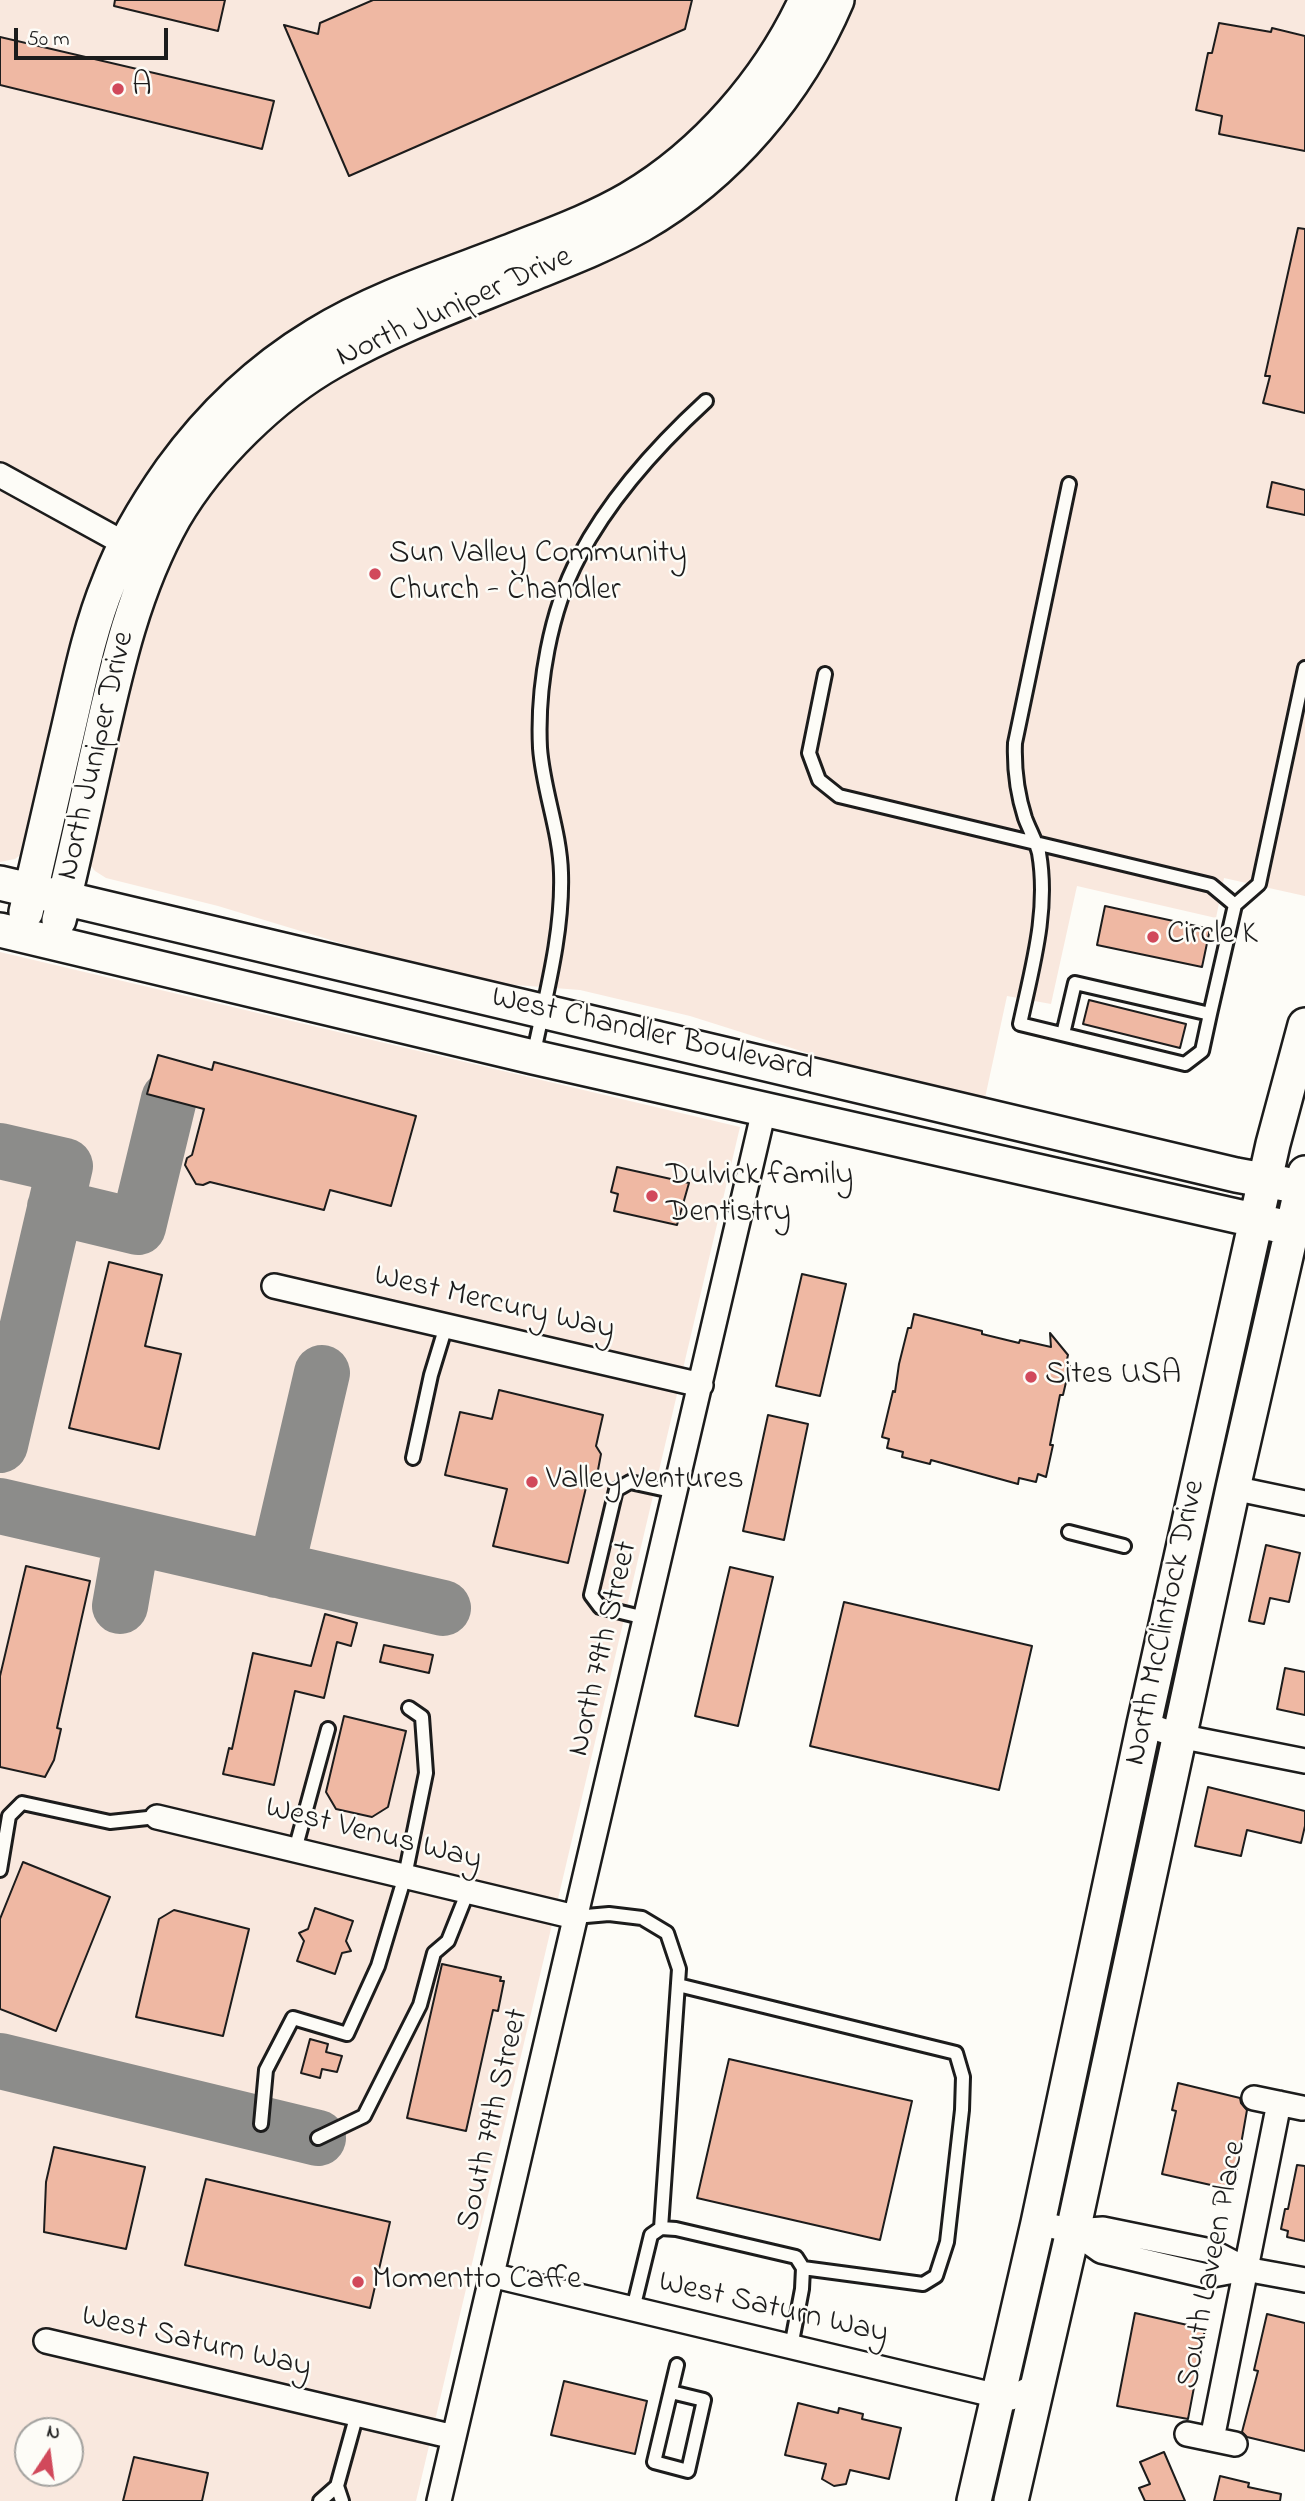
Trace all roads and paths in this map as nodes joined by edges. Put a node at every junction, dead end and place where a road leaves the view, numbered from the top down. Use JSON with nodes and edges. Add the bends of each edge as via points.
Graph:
{"nodes":[{"id":1,"x":806,"y":0,"type":"edge"},
{"id":2,"x":837,"y":0,"type":"edge"},
{"id":3,"x":587,"y":236,"type":"junction"},
{"id":4,"x":706,"y":401,"type":"dead end"},
{"id":5,"x":0,"y":475,"type":"edge"},
{"id":6,"x":1069,"y":484,"type":"dead end"},
{"id":7,"x":139,"y":552,"type":"junction"},
{"id":8,"x":1305,"y":668,"type":"edge"},
{"id":9,"x":825,"y":674,"type":"dead end"},
{"id":10,"x":1035,"y":843,"type":"junction"},
{"id":11,"x":15,"y":887,"type":"edge"},
{"id":12,"x":64,"y":899,"type":"junction"},
{"id":13,"x":1235,"y":905,"type":"junction"},
{"id":14,"x":10,"y":933,"type":"edge"},
{"id":15,"x":54,"y":943,"type":"junction"},
{"id":16,"x":542,"y":1010,"type":"junction"},
{"id":17,"x":1210,"y":1014,"type":"junction"},
{"id":18,"x":1305,"y":1025,"type":"edge"},
{"id":19,"x":1063,"y":1034,"type":"junction"},
{"id":20,"x":533,"y":1057,"type":"junction"},
{"id":21,"x":764,"y":1110,"type":"junction"},
{"id":22,"x":1265,"y":1180,"type":"junction"},
{"id":23,"x":1304,"y":1183,"type":"edge"},
{"id":24,"x":1256,"y":1221,"type":"junction"},
{"id":25,"x":1299,"y":1230,"type":"edge"},
{"id":26,"x":274,"y":1286,"type":"dead end"},
{"id":27,"x":446,"y":1326,"type":"junction"},
{"id":28,"x":701,"y":1385,"type":"junction"},
{"id":29,"x":412,"y":1458,"type":"dead end"},
{"id":30,"x":1233,"y":1488,"type":"junction"},
{"id":31,"x":676,"y":1492,"type":"junction"},
{"id":32,"x":1305,"y":1503,"type":"edge"},
{"id":33,"x":1069,"y":1532,"type":"dead end"},
{"id":34,"x":1124,"y":1546,"type":"dead end"},
{"id":35,"x":645,"y":1618,"type":"junction"},
{"id":36,"x":409,"y":1708,"type":"dead end"},
{"id":37,"x":1144,"y":1724,"type":"junction"},
{"id":38,"x":328,"y":1729,"type":"dead end"},
{"id":39,"x":1179,"y":1736,"type":"junction"},
{"id":40,"x":1305,"y":1761,"type":"edge"},
{"id":41,"x":156,"y":1817,"type":"joint"},
{"id":42,"x":295,"y":1850,"type":"junction"},
{"id":43,"x":0,"y":1870,"type":"edge"},
{"id":44,"x":405,"y":1876,"type":"junction"},
{"id":45,"x":468,"y":1891,"type":"junction"},
{"id":46,"x":575,"y":1917,"type":"junction"},
{"id":47,"x":678,"y":1985,"type":"junction"},
{"id":48,"x":1254,"y":2098,"type":"dead end"},
{"id":49,"x":1279,"y":2103,"type":"junction"},
{"id":50,"x":1302,"y":2108,"type":"dead end"},
{"id":51,"x":261,"y":2124,"type":"dead end"},
{"id":52,"x":317,"y":2138,"type":"dead end"},
{"id":53,"x":1038,"y":2223,"type":"junction"},
{"id":54,"x":661,"y":2228,"type":"junction"},
{"id":55,"x":1073,"y":2231,"type":"junction"},
{"id":56,"x":1191,"y":2247,"type":"junction"},
{"id":57,"x":803,"y":2268,"type":"junction"},
{"id":58,"x":1245,"y":2269,"type":"junction"},
{"id":59,"x":1185,"y":2271,"type":"junction"},
{"id":60,"x":491,"y":2275,"type":"junction"},
{"id":61,"x":1305,"y":2280,"type":"edge"},
{"id":62,"x":633,"y":2309,"type":"junction"},
{"id":63,"x":46,"y":2341,"type":"dead end"},
{"id":64,"x":791,"y":2347,"type":"junction"},
{"id":65,"x":677,"y":2365,"type":"dead end"},
{"id":66,"x":1039,"y":2384,"type":"junction"},
{"id":67,"x":671,"y":2392,"type":"junction"},
{"id":68,"x":998,"y":2396,"type":"junction"},
{"id":69,"x":357,"y":2414,"type":"junction"},
{"id":70,"x":1187,"y":2434,"type":"dead end"},
{"id":71,"x":454,"y":2437,"type":"junction"},
{"id":72,"x":1212,"y":2439,"type":"junction"},
{"id":73,"x":1235,"y":2444,"type":"dead end"},
{"id":74,"x":337,"y":2486,"type":"junction"},
{"id":75,"x":320,"y":2501,"type":"edge"},
{"id":76,"x":342,"y":2501,"type":"edge"},
{"id":77,"x":439,"y":2501,"type":"edge"},
{"id":78,"x":974,"y":2501,"type":"edge"},
{"id":79,"x":1012,"y":2501,"type":"edge"}],
"edges":[{"from":1,"to":3,"type":"main road","name":"North Juniper Drive","via":[[763,74],[712,133]]},
{"from":2,"to":3,"type":"main road","name":"North Juniper Drive","via":[[765,120],[698,186],[639,226]]},
{"from":3,"to":7,"type":"main road","name":"North Juniper Drive","via":[[362,310],[295,348],[246,386],[170,471]]},
{"from":4,"to":16,"type":"lane","via":[[658,449],[593,532],[566,586],[548,645],[540,746],[562,874]]},
{"from":5,"to":7,"type":"street"},
{"from":6,"to":10,"type":"lane","via":[[1015,743],[1018,791]]},
{"from":7,"to":11,"type":"main road","name":"North Juniper Drive","via":[[108,584]]},
{"from":7,"to":12,"type":"main road","name":"North Juniper Drive","via":[[135,604]]},
{"from":8,"to":13,"type":"lane","via":[[1259,884]]},
{"from":9,"to":10,"type":"lane","via":[[809,753],[819,780],[839,796],[873,806]]},
{"from":10,"to":13,"type":"lane","via":[[1211,885]]},
{"from":10,"to":19,"type":"lane","via":[[1041,926],[1020,1024]]},
{"from":11,"to":12,"type":"main road","name":"West Chandler Boulevard"},
{"from":11,"to":14,"type":"main road","name":"North Juniper Drive"},
{"from":12,"to":15,"type":"main road","name":"North Juniper Drive"},
{"from":12,"to":16,"type":"main road","name":"West Chandler Boulevard"},
{"from":13,"to":17,"type":"lane"},
{"from":14,"to":15,"type":"main road","name":"West Chandler Boulevard"},
{"from":15,"to":20,"type":"main road","name":"West Chandler Boulevard"},
{"from":16,"to":20,"type":"lane"},
{"from":16,"to":22,"type":"main road","name":"West Chandler Boulevard"},
{"from":17,"to":19,"type":"lane","via":[[1202,1051],[1185,1064]]},
{"from":17,"to":19,"type":"lane","via":[[1075,983]]},
{"from":18,"to":22,"type":"main road","name":"North McClintock Drive"},
{"from":20,"to":21,"type":"main road","name":"West Chandler Boulevard"},
{"from":21,"to":24,"type":"main road","name":"West Chandler Boulevard"},
{"from":21,"to":28,"type":"street","name":"North 79th Street"},
{"from":22,"to":23,"type":"main road","name":"West Chandler Boulevard"},
{"from":22,"to":24,"type":"main road","name":"North McClintock Drive"},
{"from":23,"to":25,"type":"main road","name":"North McClintock Drive"},
{"from":24,"to":25,"type":"main road","name":"West Chandler Boulevard"},
{"from":24,"to":37,"type":"main road","name":"North McClintock Drive"},
{"from":25,"to":30,"type":"main road","name":"North McClintock Drive"},
{"from":26,"to":27,"type":"street","name":"West Mercury Way"},
{"from":27,"to":28,"type":"street","name":"West Mercury Way"},
{"from":27,"to":29,"type":"lane"},
{"from":28,"to":31,"type":"street","name":"North 79th Street"},
{"from":30,"to":32,"type":"street"},
{"from":30,"to":39,"type":"main road","name":"North McClintock Drive"},
{"from":31,"to":35,"type":"street","name":"North 79th Street"},
{"from":31,"to":35,"type":"lane","via":[[630,1482],[616,1490],[591,1595],[600,1607]]},
{"from":33,"to":34,"type":"lane"},
{"from":35,"to":46,"type":"street","name":"North 79th Street"},
{"from":36,"to":44,"type":"lane","via":[[422,1717],[426,1773]]},
{"from":37,"to":39,"type":"street"},
{"from":37,"to":53,"type":"main road","name":"North McClintock Drive"},
{"from":38,"to":42,"type":"lane"},
{"from":39,"to":40,"type":"street"},
{"from":39,"to":55,"type":"main road","name":"North McClintock Drive"},
{"from":41,"to":42,"type":"street","name":"West Venus Way"},
{"from":41,"to":43,"type":"lane","via":[[110,1822],[22,1803],[9,1816]]},
{"from":42,"to":44,"type":"street","name":"West Venus Way"},
{"from":44,"to":45,"type":"street","name":"West Venus Way"},
{"from":44,"to":51,"type":"lane","via":[[378,1966],[347,2034],[293,2018],[266,2070]]},
{"from":45,"to":46,"type":"street","name":"West Venus Way"},
{"from":45,"to":52,"type":"lane","via":[[448,1941],[434,1953],[420,2005],[365,2116]]},
{"from":46,"to":47,"type":"lane","via":[[609,1914],[642,1918],[667,1933],[679,1969]]},
{"from":46,"to":60,"type":"street","name":"South 79th Street"},
{"from":47,"to":54,"type":"lane"},
{"from":47,"to":57,"type":"lane","via":[[956,2053],[963,2077],[962,2110],[947,2242],[936,2276],[923,2284]]},
{"from":48,"to":49,"type":"street"},
{"from":49,"to":50,"type":"street"},
{"from":49,"to":58,"type":"street","name":"South Laveen Place"},
{"from":53,"to":55,"type":"street"},
{"from":53,"to":68,"type":"main road","name":"North McClintock Drive"},
{"from":54,"to":57,"type":"lane","via":[[796,2257]]},
{"from":54,"to":62,"type":"lane","via":[[651,2235]]},
{"from":55,"to":56,"type":"street","via":[[1103,2229]]},
{"from":55,"to":59,"type":"street","via":[[1101,2251]]},
{"from":55,"to":66,"type":"main road","name":"North McClintock Drive"},
{"from":56,"to":58,"type":"street","via":[[1211,2251]]},
{"from":56,"to":59,"type":"street"},
{"from":57,"to":64,"type":"lane"},
{"from":58,"to":59,"type":"street","via":[[1207,2276]]},
{"from":58,"to":61,"type":"street"},
{"from":58,"to":72,"type":"street","name":"South Laveen Place"},
{"from":60,"to":62,"type":"street","name":"West Saturn Way"},
{"from":60,"to":71,"type":"street","name":"South 79th Street"},
{"from":62,"to":64,"type":"street","name":"West Saturn Way"},
{"from":63,"to":69,"type":"street","name":"West Saturn Way"},
{"from":64,"to":68,"type":"street","name":"West Saturn Way"},
{"from":65,"to":67,"type":"lane"},
{"from":66,"to":68,"type":"street","name":"West Saturn Way","via":[[1011,2398]]},
{"from":66,"to":79,"type":"main road","name":"North McClintock Drive"},
{"from":67,"to":67,"type":"lane","via":[[654,2462],[688,2471],[704,2400]]},
{"from":68,"to":78,"type":"main road","name":"North McClintock Drive"},
{"from":69,"to":71,"type":"street","name":"West Saturn Way"},
{"from":69,"to":74,"type":"lane"},
{"from":70,"to":72,"type":"street"},
{"from":71,"to":77,"type":"street","name":"South 79th Street"},
{"from":72,"to":73,"type":"street"},
{"from":74,"to":75,"type":"lane"},
{"from":74,"to":76,"type":"lane"}]}
